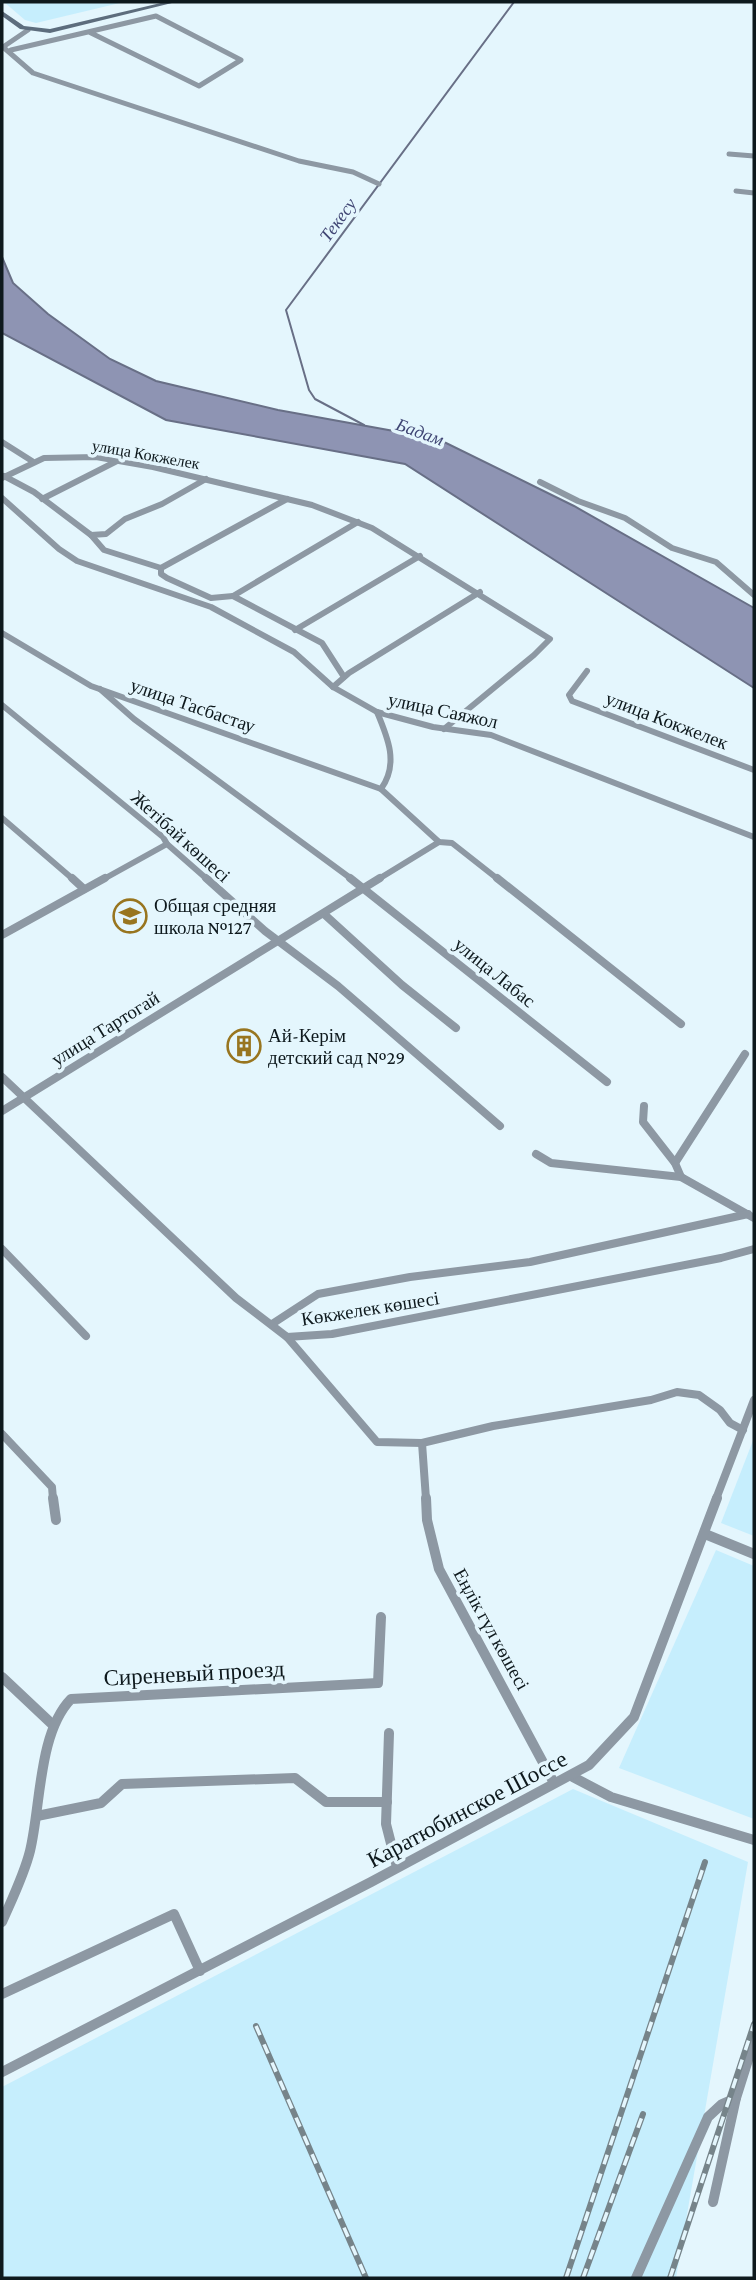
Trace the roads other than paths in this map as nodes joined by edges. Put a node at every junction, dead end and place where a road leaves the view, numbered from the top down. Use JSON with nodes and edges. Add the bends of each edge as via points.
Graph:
{"nodes":[{"id":1,"x":173,"y":2,"type":"edge"},
{"id":2,"x":2,"y":13,"type":"edge"},
{"id":3,"x":28,"y":30,"type":"junction"},
{"id":4,"x":89,"y":32,"type":"junction"},
{"id":5,"x":11,"y":51,"type":"junction"},
{"id":6,"x":729,"y":154,"type":"dead end"},
{"id":7,"x":754,"y":156,"type":"edge"},
{"id":8,"x":379,"y":184,"type":"dead end"},
{"id":9,"x":736,"y":191,"type":"dead end"},
{"id":10,"x":754,"y":193,"type":"edge"},
{"id":11,"x":2,"y":442,"type":"edge"},
{"id":12,"x":33,"y":461,"type":"junction"},
{"id":13,"x":117,"y":461,"type":"junction"},
{"id":14,"x":3,"y":477,"type":"edge"},
{"id":15,"x":206,"y":479,"type":"junction"},
{"id":16,"x":540,"y":482,"type":"dead end"},
{"id":17,"x":2,"y":498,"type":"edge"},
{"id":18,"x":42,"y":499,"type":"junction"},
{"id":19,"x":287,"y":499,"type":"junction"},
{"id":20,"x":358,"y":522,"type":"junction"},
{"id":21,"x":91,"y":535,"type":"junction"},
{"id":22,"x":420,"y":556,"type":"junction"},
{"id":23,"x":161,"y":568,"type":"junction"},
{"id":24,"x":480,"y":593,"type":"junction"},
{"id":25,"x":234,"y":594,"type":"junction"},
{"id":26,"x":754,"y":595,"type":"edge"},
{"id":27,"x":295,"y":630,"type":"junction"},
{"id":28,"x":2,"y":634,"type":"edge"},
{"id":29,"x":587,"y":671,"type":"dead end"},
{"id":30,"x":344,"y":677,"type":"junction"},
{"id":31,"x":333,"y":687,"type":"junction"},
{"id":32,"x":100,"y":689,"type":"junction"},
{"id":33,"x":2,"y":705,"type":"edge"},
{"id":34,"x":377,"y":712,"type":"junction"},
{"id":35,"x":444,"y":729,"type":"junction"},
{"id":36,"x":754,"y":770,"type":"edge"},
{"id":37,"x":381,"y":789,"type":"junction"},
{"id":38,"x":2,"y":818,"type":"edge"},
{"id":39,"x":754,"y":837,"type":"edge"},
{"id":40,"x":439,"y":842,"type":"junction"},
{"id":41,"x":167,"y":845,"type":"junction"},
{"id":42,"x":84,"y":889,"type":"junction"},
{"id":43,"x":363,"y":890,"type":"junction"},
{"id":44,"x":324,"y":914,"type":"junction"},
{"id":45,"x":2,"y":935,"type":"edge"},
{"id":46,"x":279,"y":941,"type":"junction"},
{"id":47,"x":681,"y":1024,"type":"dead end"},
{"id":48,"x":456,"y":1028,"type":"dead end"},
{"id":49,"x":745,"y":1054,"type":"dead end"},
{"id":50,"x":2,"y":1077,"type":"edge"},
{"id":51,"x":607,"y":1082,"type":"dead end"},
{"id":52,"x":24,"y":1098,"type":"junction"},
{"id":53,"x":644,"y":1105,"type":"dead end"},
{"id":54,"x":2,"y":1111,"type":"edge"},
{"id":55,"x":499,"y":1126,"type":"dead end"},
{"id":56,"x":536,"y":1154,"type":"dead end"},
{"id":57,"x":675,"y":1163,"type":"junction"},
{"id":58,"x":681,"y":1177,"type":"junction"},
{"id":59,"x":751,"y":1216,"type":"edge"},
{"id":60,"x":2,"y":1249,"type":"edge"},
{"id":61,"x":754,"y":1249,"type":"edge"},
{"id":62,"x":272,"y":1324,"type":"junction"},
{"id":63,"x":86,"y":1336,"type":"dead end"},
{"id":64,"x":287,"y":1337,"type":"junction"},
{"id":65,"x":754,"y":1400,"type":"edge"},
{"id":66,"x":743,"y":1430,"type":"junction"},
{"id":67,"x":2,"y":1434,"type":"edge"},
{"id":68,"x":422,"y":1443,"type":"junction"},
{"id":69,"x":56,"y":1520,"type":"dead end"},
{"id":70,"x":705,"y":1534,"type":"junction"},
{"id":71,"x":754,"y":1554,"type":"edge"},
{"id":72,"x":381,"y":1617,"type":"dead end"},
{"id":73,"x":2,"y":1677,"type":"edge"},
{"id":74,"x":53,"y":1725,"type":"junction"},
{"id":75,"x":389,"y":1733,"type":"dead end"},
{"id":76,"x":573,"y":1777,"type":"junction"},
{"id":77,"x":554,"y":1783,"type":"junction"},
{"id":78,"x":387,"y":1802,"type":"junction"},
{"id":79,"x":37,"y":1816,"type":"junction"},
{"id":80,"x":754,"y":1840,"type":"edge"},
{"id":81,"x":397,"y":1867,"type":"junction"},
{"id":82,"x":2,"y":1922,"type":"edge"},
{"id":83,"x":200,"y":1972,"type":"junction"},
{"id":84,"x":2,"y":1994,"type":"edge"},
{"id":85,"x":754,"y":2040,"type":"edge"},
{"id":86,"x":751,"y":2062,"type":"edge"},
{"id":87,"x":2,"y":2072,"type":"edge"},
{"id":88,"x":736,"y":2098,"type":"junction"},
{"id":89,"x":713,"y":2202,"type":"dead end"},
{"id":90,"x":636,"y":2278,"type":"edge"}],
"edges":[{"from":1,"to":3,"type":"street","via":[[63,29]]},
{"from":2,"to":3,"type":"street"},
{"from":3,"to":5,"type":"street","via":[[3,47]]},
{"from":4,"to":4,"type":"street","via":[[156,16],[241,60],[199,86]]},
{"from":4,"to":5,"type":"street"},
{"from":5,"to":8,"type":"street","via":[[33,74],[299,161],[353,172]]},
{"from":6,"to":7,"type":"street"},
{"from":9,"to":10,"type":"street"},
{"from":11,"to":12,"type":"street"},
{"from":12,"to":13,"type":"street","name":"улица Кокжелек","via":[[57,456]]},
{"from":12,"to":14,"type":"street","name":"улица Кокжелек"},
{"from":13,"to":15,"type":"street","name":"улица Кокжелек"},
{"from":13,"to":18,"type":"street"},
{"from":14,"to":18,"type":"street"},
{"from":15,"to":19,"type":"street","name":"улица Кокжелек"},
{"from":15,"to":21,"type":"street","via":[[125,519],[106,534]]},
{"from":16,"to":26,"type":"street","via":[[625,518],[672,548],[716,562]]},
{"from":17,"to":31,"type":"street","name":"улица Саяжол","via":[[77,561],[211,607],[294,652]]},
{"from":18,"to":21,"type":"street"},
{"from":19,"to":20,"type":"street","name":"улица Кокжелек"},
{"from":19,"to":23,"type":"street"},
{"from":20,"to":22,"type":"street","name":"улица Кокжелек"},
{"from":20,"to":25,"type":"street"},
{"from":21,"to":23,"type":"street","via":[[104,550]]},
{"from":22,"to":24,"type":"street","name":"улица Кокжелек"},
{"from":22,"to":27,"type":"street"},
{"from":23,"to":25,"type":"street","via":[[160,574],[211,598]]},
{"from":24,"to":30,"type":"street"},
{"from":24,"to":35,"type":"street","name":"улица Кокжелек","via":[[550,639],[516,673]]},
{"from":25,"to":27,"type":"street"},
{"from":27,"to":30,"type":"street","via":[[326,646]]},
{"from":28,"to":32,"type":"street","name":"улица Тасбастау"},
{"from":29,"to":36,"type":"street","name":"улица Кокжелек","via":[[569,699]]},
{"from":30,"to":31,"type":"street"},
{"from":31,"to":34,"type":"street","name":"улица Саяжол"},
{"from":32,"to":37,"type":"street","name":"улица Тасбастау"},
{"from":32,"to":43,"type":"street","name":"улица Лабас"},
{"from":33,"to":41,"type":"street","name":"Жетібай көшесі","via":[[163,837]]},
{"from":34,"to":35,"type":"street","name":"улица Саяжол"},
{"from":34,"to":37,"type":"street","via":[[391,749],[391,767]]},
{"from":35,"to":39,"type":"street","name":"улица Саяжол","via":[[491,735]]},
{"from":37,"to":40,"type":"street","name":"улица Тасбастау"},
{"from":38,"to":42,"type":"street"},
{"from":40,"to":43,"type":"street","name":"улица Тартогай"},
{"from":40,"to":47,"type":"street","name":"улица Тасбастау","via":[[452,843]]},
{"from":41,"to":42,"type":"street"},
{"from":41,"to":46,"type":"street","name":"Жетібай көшесі"},
{"from":42,"to":45,"type":"street"},
{"from":43,"to":44,"type":"street","name":"улица Тартогай"},
{"from":43,"to":51,"type":"street","name":"улица Лабас"},
{"from":44,"to":46,"type":"street","name":"улица Тартогай"},
{"from":44,"to":48,"type":"street"},
{"from":46,"to":52,"type":"street","name":"улица Тартогай"},
{"from":46,"to":55,"type":"street","name":"Жетібай көшесі","via":[[338,986]]},
{"from":49,"to":57,"type":"street"},
{"from":50,"to":52,"type":"street","name":"Көкжелек көшесі"},
{"from":52,"to":54,"type":"street","name":"улица Тартогай"},
{"from":52,"to":62,"type":"street","name":"Көкжелек көшесі","via":[[236,1298]]},
{"from":53,"to":57,"type":"street","via":[[643,1122]]},
{"from":56,"to":58,"type":"street","via":[[551,1163]]},
{"from":57,"to":58,"type":"street"},
{"from":58,"to":59,"type":"street"},
{"from":59,"to":62,"type":"street","via":[[530,1262],[318,1294]]},
{"from":60,"to":63,"type":"street"},
{"from":61,"to":64,"type":"street","name":"Көкжелек көшесі","via":[[332,1334]]},
{"from":62,"to":64,"type":"street","name":"Көкжелек көшесі"},
{"from":64,"to":68,"type":"street","via":[[377,1443]]},
{"from":65,"to":66,"type":"street","name":"Каратюбинское Шоссе"},
{"from":66,"to":68,"type":"street","via":[[699,1395],[677,1392]]},
{"from":66,"to":70,"type":"street","name":"Каратюбинское Шоссе"},
{"from":67,"to":69,"type":"street","via":[[52,1487]]},
{"from":68,"to":77,"type":"street","name":"Еңлік гүл көшесі","via":[[427,1520],[439,1569]]},
{"from":70,"to":71,"type":"street"},
{"from":70,"to":76,"type":"street","name":"Каратюбинское Шоссе","via":[[634,1717],[606,1752]]},
{"from":72,"to":74,"type":"street","name":"Сиреневый проезд","via":[[378,1684],[71,1699],[60,1707]]},
{"from":73,"to":74,"type":"street"},
{"from":74,"to":79,"type":"street","name":"Сиреневый проезд"},
{"from":75,"to":78,"type":"street"},
{"from":76,"to":77,"type":"street","name":"Каратюбинское Шоссе"},
{"from":76,"to":80,"type":"street","via":[[611,1797]]},
{"from":77,"to":81,"type":"street","name":"Каратюбинское Шоссе"},
{"from":78,"to":79,"type":"street","via":[[326,1802],[295,1779],[136,1784],[117,1787],[101,1803]]},
{"from":78,"to":81,"type":"street","via":[[386,1824]]},
{"from":79,"to":82,"type":"street","name":"Сиреневый проезд","via":[[29,1853]]},
{"from":81,"to":83,"type":"street","name":"Каратюбинское Шоссе"},
{"from":83,"to":84,"type":"street","via":[[174,1914]]},
{"from":83,"to":87,"type":"street","name":"Каратюбинское Шоссе"},
{"from":85,"to":86,"type":"street"},
{"from":86,"to":88,"type":"street"},
{"from":88,"to":89,"type":"street"},
{"from":88,"to":90,"type":"street","via":[[708,2117]]}]}
